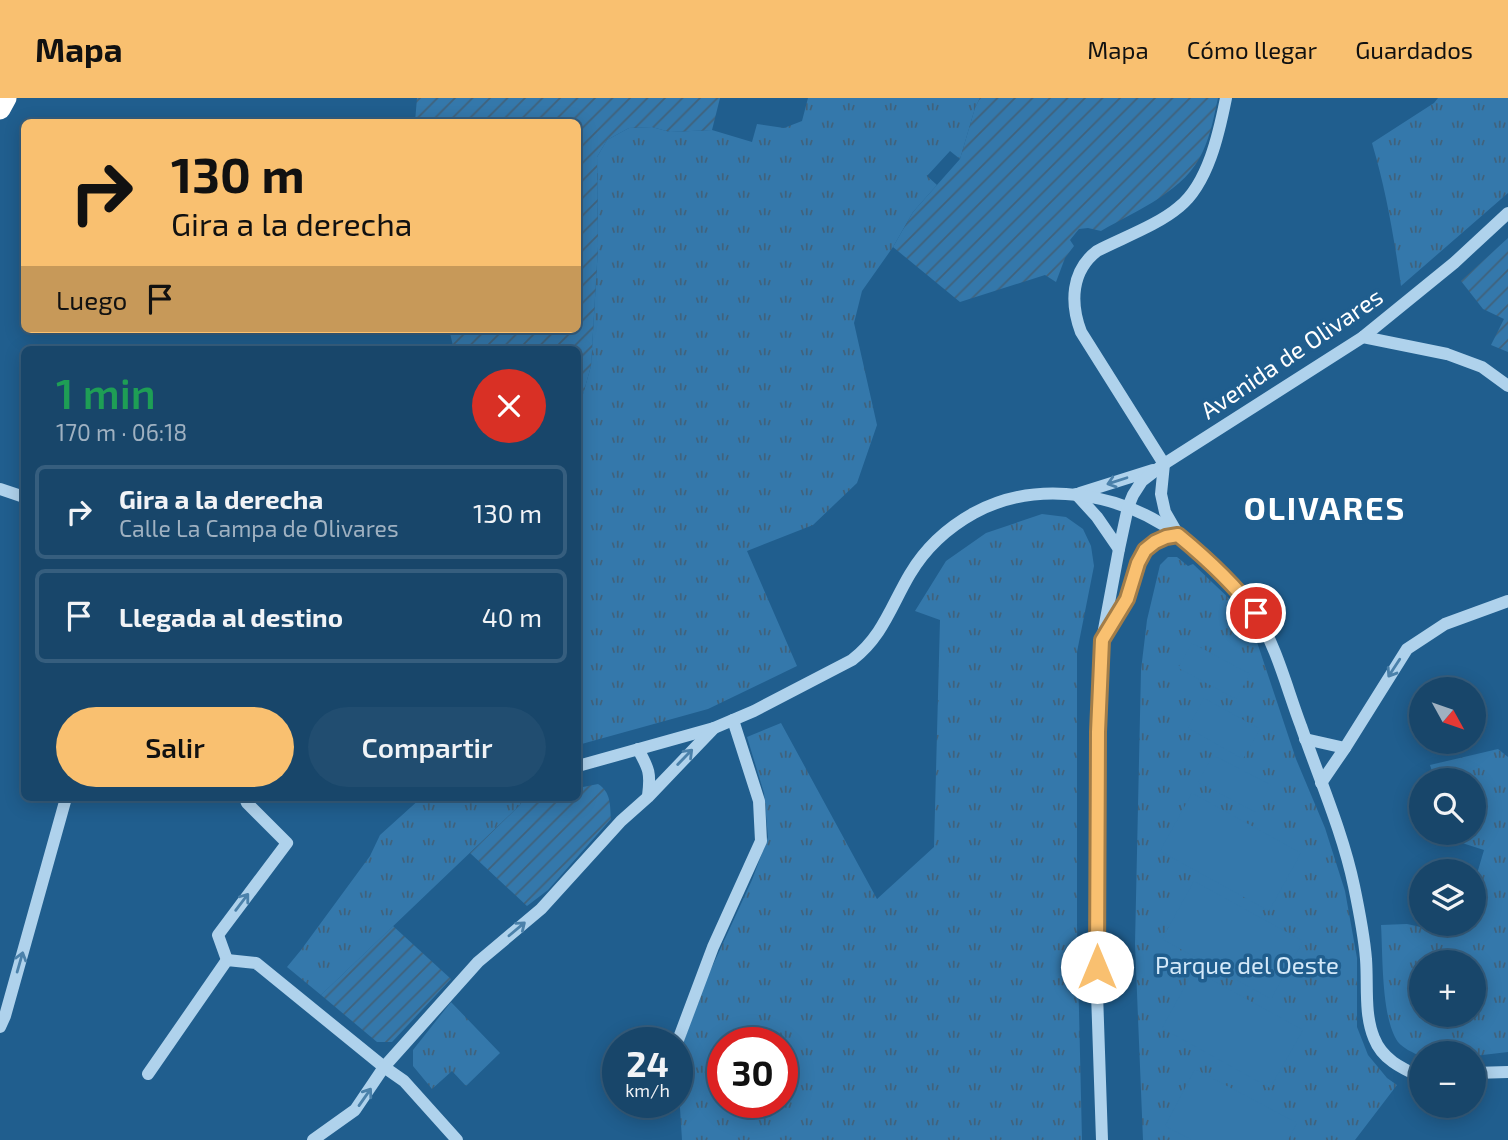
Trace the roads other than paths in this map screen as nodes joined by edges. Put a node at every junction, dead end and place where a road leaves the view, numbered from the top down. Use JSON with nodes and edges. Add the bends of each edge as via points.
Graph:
{"nodes":[{"id":1,"x":6,"y":98,"type":"edge"},
{"id":2,"x":1226,"y":98,"type":"edge"},
{"id":3,"x":0,"y":109,"type":"edge"},
{"id":4,"x":1508,"y":213,"type":"edge"},
{"id":5,"x":1363,"y":337,"type":"junction"},
{"id":6,"x":1508,"y":386,"type":"edge"},
{"id":7,"x":1161,"y":466,"type":"junction"},
{"id":8,"x":0,"y":489,"type":"edge"},
{"id":9,"x":1076,"y":494,"type":"junction"},
{"id":10,"x":21,"y":496,"type":"edge"},
{"id":11,"x":1128,"y":507,"type":"junction"},
{"id":12,"x":1178,"y":535,"type":"junction"},
{"id":13,"x":1119,"y":549,"type":"junction"},
{"id":14,"x":1508,"y":601,"type":"edge"},
{"id":15,"x":1102,"y":640,"type":"junction"},
{"id":16,"x":733,"y":720,"type":"junction"},
{"id":17,"x":714,"y":728,"type":"junction"},
{"id":18,"x":1305,"y":739,"type":"junction"},
{"id":19,"x":1345,"y":748,"type":"junction"},
{"id":20,"x":638,"y":749,"type":"junction"},
{"id":21,"x":581,"y":765,"type":"edge"},
{"id":22,"x":1321,"y":783,"type":"junction"},
{"id":23,"x":648,"y":797,"type":"junction"},
{"id":24,"x":65,"y":801,"type":"edge"},
{"id":25,"x":246,"y":801,"type":"edge"},
{"id":26,"x":227,"y":960,"type":"junction"},
{"id":27,"x":0,"y":1027,"type":"edge"},
{"id":28,"x":683,"y":1027,"type":"edge"},
{"id":29,"x":384,"y":1067,"type":"junction"},
{"id":30,"x":1409,"y":1072,"type":"edge"},
{"id":31,"x":1508,"y":1072,"type":"edge"},
{"id":32,"x":1486,"y":1073,"type":"edge"},
{"id":33,"x":148,"y":1074,"type":"dead end"},
{"id":34,"x":313,"y":1140,"type":"edge"},
{"id":35,"x":457,"y":1140,"type":"edge"},
{"id":36,"x":1101,"y":1140,"type":"edge"}],
"edges":[{"from":1,"to":3,"type":"highway"},
{"from":2,"to":7,"type":"street","via":[[1201,181],[1189,197],[1164,217],[1088,258],[1074,293],[1081,332]]},
{"from":4,"to":5,"type":"street","name":"Avenida de Olivares"},
{"from":5,"to":6,"type":"street","via":[[1447,354],[1482,368]]},
{"from":5,"to":7,"type":"street","name":"Avenida de Olivares"},
{"from":7,"to":9,"type":"street","one_way":true},
{"from":7,"to":11,"type":"street","via":[[1142,481]]},
{"from":7,"to":12,"type":"street","via":[[1165,512]]},
{"from":8,"to":10,"type":"street"},
{"from":9,"to":11,"type":"street"},
{"from":9,"to":13,"type":"street"},
{"from":9,"to":16,"type":"street","via":[[1000,502],[962,520],[922,557],[887,621],[863,652]]},
{"from":11,"to":12,"type":"street"},
{"from":11,"to":13,"type":"street"},
{"from":12,"to":15,"type":"street","via":[[1145,550],[1127,599]]},
{"from":12,"to":18,"type":"street","via":[[1256,613]]},
{"from":13,"to":15,"type":"street"},
{"from":14,"to":19,"type":"street","one_way":true,"via":[[1445,624],[1407,649]]},
{"from":15,"to":36,"type":"street","via":[[1097,928]]},
{"from":16,"to":17,"type":"street"},
{"from":16,"to":28,"type":"street","via":[[759,802],[761,841]]},
{"from":17,"to":20,"type":"street"},
{"from":23,"to":17,"type":"street","one_way":true},
{"from":18,"to":19,"type":"street"},
{"from":18,"to":22,"type":"street"},
{"from":19,"to":22,"type":"street"},
{"from":20,"to":21,"type":"street"},
{"from":20,"to":23,"type":"street","via":[[650,778]]},
{"from":22,"to":30,"type":"street","via":[[1354,884],[1366,960],[1369,1024],[1377,1045]]},
{"from":29,"to":23,"type":"street","one_way":true,"via":[[478,962],[541,909]]},
{"from":27,"to":24,"type":"street","one_way":true},
{"from":26,"to":25,"type":"street","one_way":true,"via":[[218,935],[286,843]]},
{"from":26,"to":29,"type":"street","via":[[256,963]]},
{"from":26,"to":33,"type":"street"},
{"from":34,"to":29,"type":"street","one_way":true,"via":[[355,1110]]},
{"from":29,"to":35,"type":"street","via":[[404,1081]]},
{"from":31,"to":32,"type":"street"}]}
